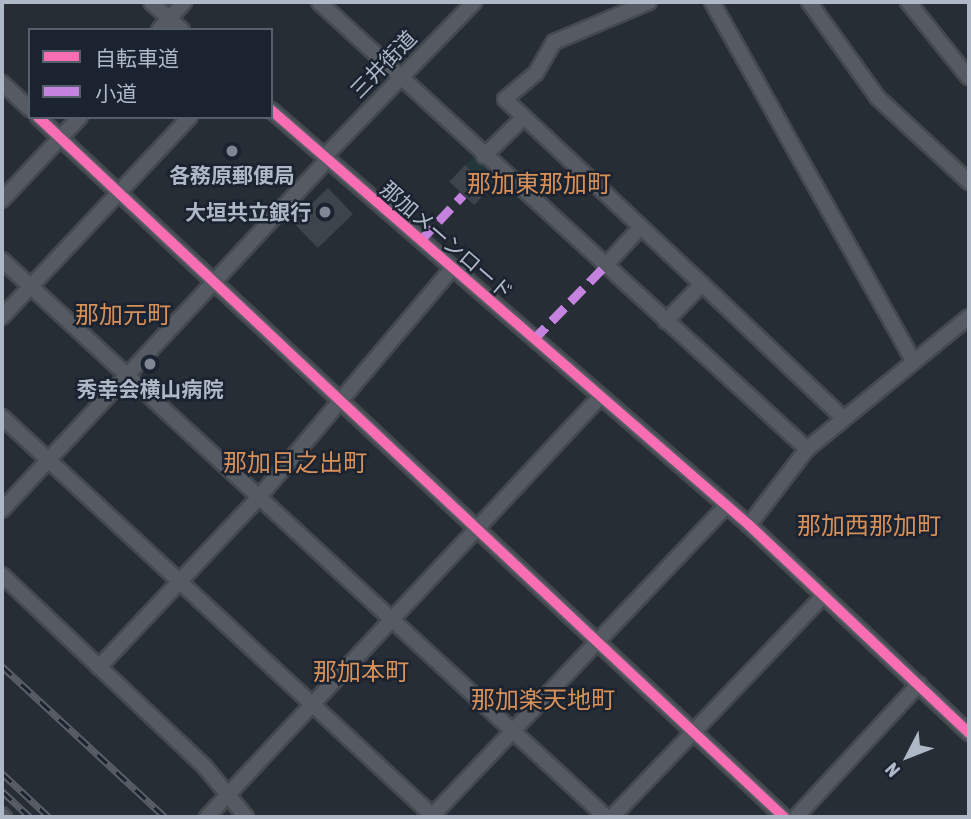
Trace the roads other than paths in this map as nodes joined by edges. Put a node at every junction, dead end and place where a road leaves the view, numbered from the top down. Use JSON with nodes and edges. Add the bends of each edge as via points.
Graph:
{"nodes":[{"id":1,"x":151,"y":2,"type":"edge"},
{"id":2,"x":184,"y":2,"type":"edge"},
{"id":3,"x":319,"y":2,"type":"edge"},
{"id":4,"x":474,"y":2,"type":"edge"},
{"id":5,"x":649,"y":2,"type":"edge"},
{"id":6,"x":712,"y":2,"type":"edge"},
{"id":7,"x":809,"y":2,"type":"edge"},
{"id":8,"x":908,"y":2,"type":"edge"},
{"id":9,"x":169,"y":18,"type":"junction"},
{"id":10,"x":161,"y":28,"type":"edge"},
{"id":11,"x":180,"y":28,"type":"edge"},
{"id":12,"x":398,"y":78,"type":"junction"},
{"id":13,"x":969,"y":78,"type":"edge"},
{"id":14,"x":2,"y":83,"type":"edge"},
{"id":15,"x":28,"y":107,"type":"edge"},
{"id":16,"x":273,"y":112,"type":"edge"},
{"id":17,"x":524,"y":117,"type":"junction"},
{"id":18,"x":40,"y":119,"type":"edge"},
{"id":19,"x":78,"y":119,"type":"edge"},
{"id":20,"x":188,"y":119,"type":"edge"},
{"id":21,"x":61,"y":138,"type":"junction"},
{"id":22,"x":484,"y":156,"type":"junction"},
{"id":23,"x":325,"y":159,"type":"junction"},
{"id":24,"x":969,"y":183,"type":"edge"},
{"id":25,"x":118,"y":191,"type":"junction"},
{"id":26,"x":2,"y":200,"type":"edge"},
{"id":27,"x":641,"y":227,"type":"junction"},
{"id":28,"x":2,"y":260,"type":"edge"},
{"id":29,"x":605,"y":266,"type":"junction"},
{"id":30,"x":452,"y":269,"type":"junction"},
{"id":31,"x":214,"y":282,"type":"junction"},
{"id":32,"x":702,"y":284,"type":"junction"},
{"id":33,"x":30,"y":288,"type":"junction"},
{"id":34,"x":2,"y":317,"type":"edge"},
{"id":35,"x":969,"y":317,"type":"edge"},
{"id":36,"x":666,"y":321,"type":"junction"},
{"id":37,"x":913,"y":360,"type":"junction"},
{"id":38,"x":127,"y":376,"type":"junction"},
{"id":39,"x":600,"y":397,"type":"junction"},
{"id":40,"x":341,"y":400,"type":"junction"},
{"id":41,"x":2,"y":417,"type":"edge"},
{"id":42,"x":842,"y":418,"type":"junction"},
{"id":43,"x":807,"y":449,"type":"junction"},
{"id":44,"x":48,"y":460,"type":"junction"},
{"id":45,"x":259,"y":497,"type":"junction"},
{"id":46,"x":726,"y":506,"type":"junction"},
{"id":47,"x":2,"y":510,"type":"edge"},
{"id":48,"x":749,"y":525,"type":"junction"},
{"id":49,"x":476,"y":529,"type":"junction"},
{"id":50,"x":2,"y":575,"type":"edge"},
{"id":51,"x":180,"y":582,"type":"junction"},
{"id":52,"x":823,"y":596,"type":"junction"},
{"id":53,"x":391,"y":619,"type":"junction"},
{"id":54,"x":597,"y":642,"type":"junction"},
{"id":55,"x":99,"y":667,"type":"junction"},
{"id":56,"x":919,"y":684,"type":"junction"},
{"id":57,"x":312,"y":704,"type":"junction"},
{"id":58,"x":512,"y":730,"type":"junction"},
{"id":59,"x":969,"y":733,"type":"edge"},
{"id":60,"x":692,"y":734,"type":"junction"},
{"id":61,"x":229,"y":793,"type":"junction"},
{"id":62,"x":207,"y":817,"type":"edge"},
{"id":63,"x":246,"y":817,"type":"edge"},
{"id":64,"x":433,"y":817,"type":"edge"},
{"id":65,"x":606,"y":817,"type":"edge"},
{"id":66,"x":612,"y":817,"type":"edge"},
{"id":67,"x":784,"y":817,"type":"edge"},
{"id":68,"x":796,"y":817,"type":"edge"}],
"edges":[{"from":1,"to":9,"type":"street"},
{"from":2,"to":9,"type":"street"},
{"from":3,"to":12,"type":"street"},
{"from":4,"to":12,"type":"street","name":"三井街道"},
{"from":5,"to":17,"type":"street","via":[[554,42],[536,73],[505,99]]},
{"from":6,"to":37,"type":"street"},
{"from":7,"to":24,"type":"street","via":[[878,98]]},
{"from":8,"to":13,"type":"street"},
{"from":9,"to":10,"type":"street"},
{"from":9,"to":11,"type":"street"},
{"from":12,"to":22,"type":"street"},
{"from":12,"to":23,"type":"street","name":"三井街道"},
{"from":14,"to":15,"type":"street"},
{"from":16,"to":23,"type":"street","name":"那加メーンロード"},
{"from":17,"to":22,"type":"street"},
{"from":17,"to":27,"type":"street"},
{"from":18,"to":21,"type":"street"},
{"from":19,"to":21,"type":"street"},
{"from":20,"to":25,"type":"street"},
{"from":21,"to":25,"type":"street"},
{"from":21,"to":26,"type":"street"},
{"from":22,"to":29,"type":"street"},
{"from":23,"to":30,"type":"street","name":"那加メーンロード"},
{"from":23,"to":31,"type":"street","name":"三井街道"},
{"from":25,"to":31,"type":"street"},
{"from":25,"to":33,"type":"street"},
{"from":27,"to":29,"type":"street"},
{"from":27,"to":32,"type":"street"},
{"from":28,"to":33,"type":"street"},
{"from":29,"to":36,"type":"street"},
{"from":30,"to":39,"type":"street","name":"那加メーンロード"},
{"from":30,"to":40,"type":"street"},
{"from":31,"to":38,"type":"street","name":"三井街道"},
{"from":31,"to":40,"type":"street"},
{"from":32,"to":36,"type":"street"},
{"from":32,"to":42,"type":"street"},
{"from":33,"to":34,"type":"street"},
{"from":33,"to":38,"type":"street"},
{"from":35,"to":37,"type":"street"},
{"from":36,"to":43,"type":"street"},
{"from":37,"to":42,"type":"street"},
{"from":38,"to":44,"type":"street","name":"三井街道"},
{"from":38,"to":45,"type":"street"},
{"from":39,"to":46,"type":"street","name":"那加メーンロード"},
{"from":39,"to":49,"type":"street"},
{"from":40,"to":45,"type":"street"},
{"from":40,"to":49,"type":"street"},
{"from":41,"to":44,"type":"street"},
{"from":42,"to":43,"type":"street"},
{"from":43,"to":48,"type":"street"},
{"from":44,"to":47,"type":"street","name":"三井街道"},
{"from":44,"to":51,"type":"street"},
{"from":45,"to":51,"type":"street"},
{"from":45,"to":53,"type":"street"},
{"from":46,"to":48,"type":"street","name":"那加メーンロード"},
{"from":46,"to":54,"type":"street"},
{"from":48,"to":52,"type":"street","name":"那加メーンロード"},
{"from":49,"to":53,"type":"street"},
{"from":49,"to":54,"type":"street"},
{"from":50,"to":55,"type":"street"},
{"from":51,"to":55,"type":"street"},
{"from":51,"to":57,"type":"street"},
{"from":52,"to":56,"type":"street","name":"那加メーンロード"},
{"from":52,"to":60,"type":"street"},
{"from":53,"to":57,"type":"street"},
{"from":53,"to":58,"type":"street"},
{"from":54,"to":58,"type":"street"},
{"from":54,"to":60,"type":"street"},
{"from":55,"to":61,"type":"street"},
{"from":56,"to":59,"type":"street"},
{"from":56,"to":68,"type":"street"},
{"from":57,"to":61,"type":"street"},
{"from":57,"to":64,"type":"street"},
{"from":58,"to":64,"type":"street"},
{"from":58,"to":65,"type":"street"},
{"from":60,"to":66,"type":"street"},
{"from":60,"to":67,"type":"street"},
{"from":61,"to":62,"type":"street"},
{"from":61,"to":63,"type":"street"}]}
